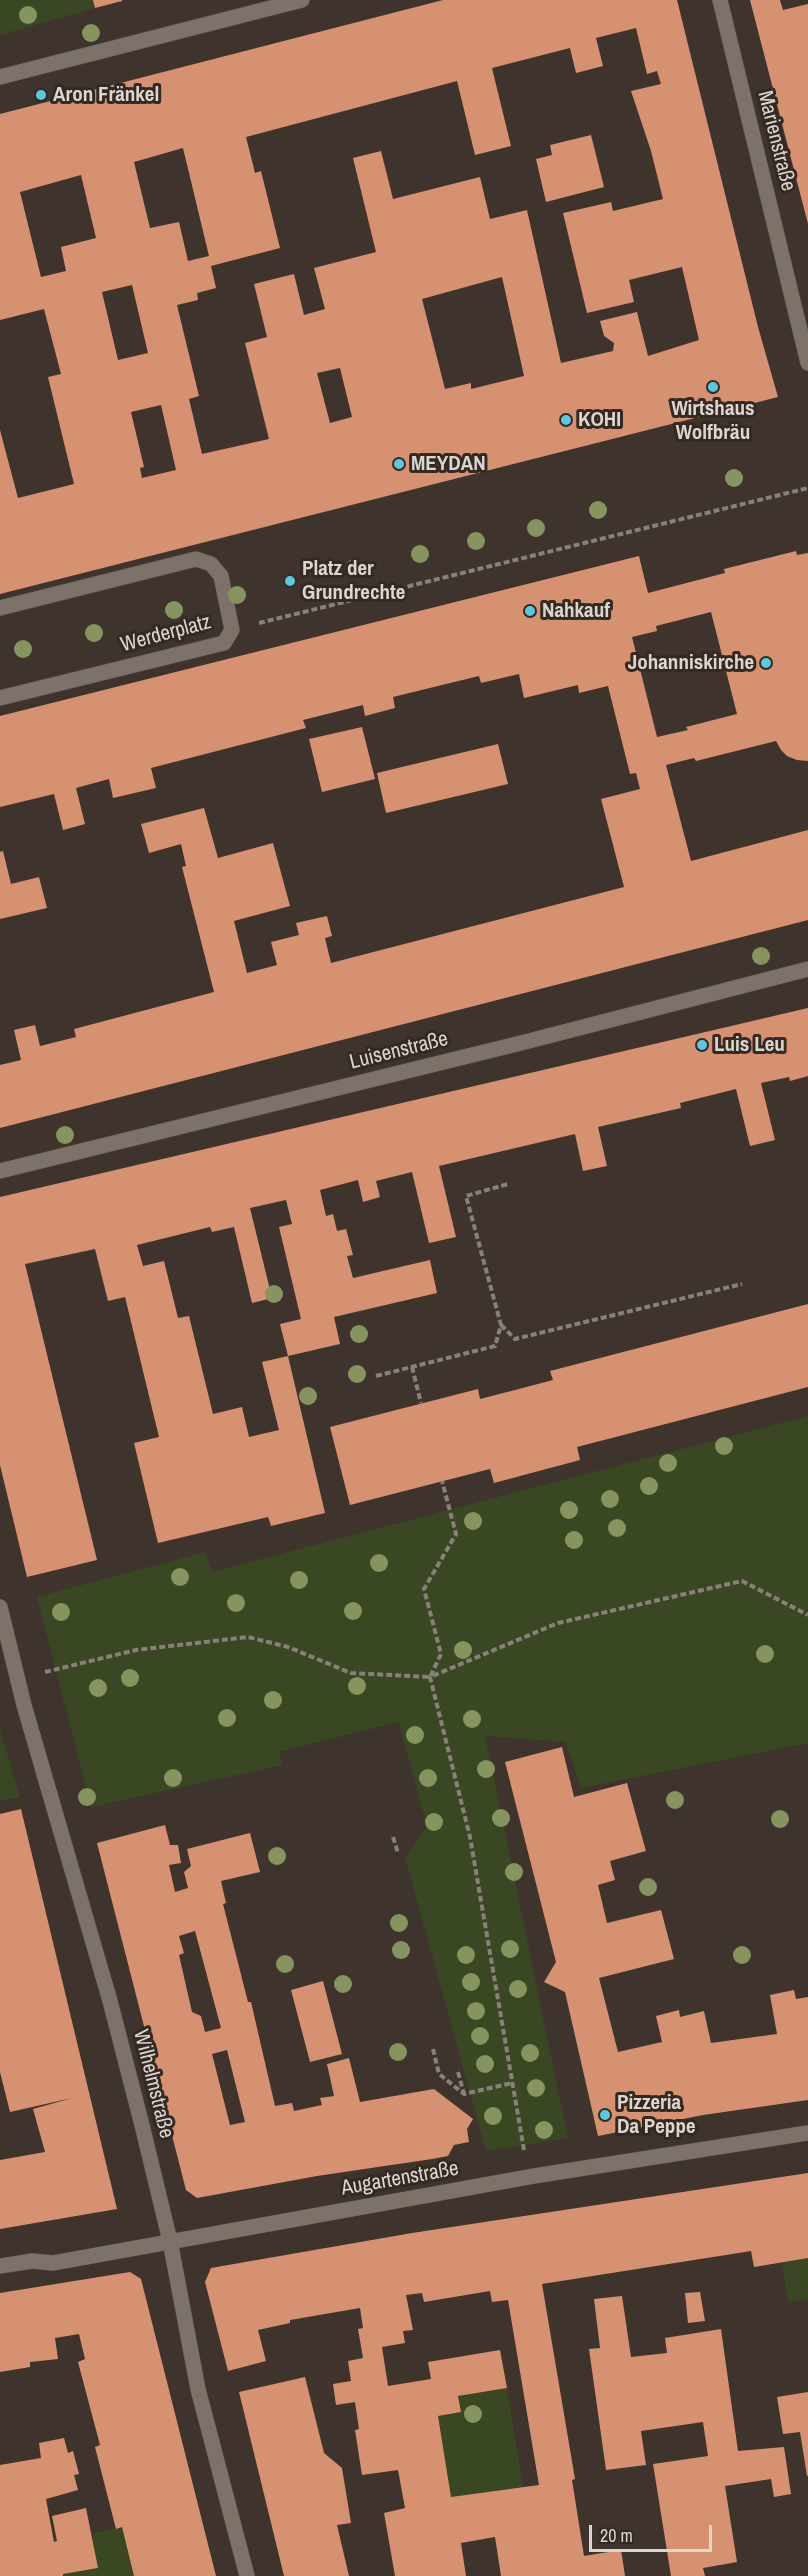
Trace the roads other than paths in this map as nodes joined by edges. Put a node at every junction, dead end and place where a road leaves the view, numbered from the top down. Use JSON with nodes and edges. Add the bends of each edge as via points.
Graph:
{"nodes":[{"id":1,"x":302,"y":0,"type":"edge"},
{"id":2,"x":720,"y":0,"type":"edge"},
{"id":3,"x":0,"y":76,"type":"edge"},
{"id":4,"x":808,"y":363,"type":"edge"},
{"id":5,"x":0,"y":608,"type":"edge"},
{"id":6,"x":0,"y":698,"type":"edge"},
{"id":7,"x":808,"y":969,"type":"edge"},
{"id":8,"x":0,"y":1171,"type":"edge"},
{"id":9,"x":0,"y":1607,"type":"edge"},
{"id":10,"x":808,"y":2133,"type":"edge"},
{"id":11,"x":170,"y":2241,"type":"junction"},
{"id":12,"x":0,"y":2266,"type":"edge"},
{"id":13,"x":247,"y":2576,"type":"edge"}],
"edges":[{"from":1,"to":3,"type":"street"},
{"from":2,"to":4,"type":"street","name":"Marienstraße"},
{"from":5,"to":6,"type":"street","name":"Werderplatz","via":[[196,559],[211,564],[220,576],[232,630],[224,643]]},
{"from":7,"to":8,"type":"street","name":"Luisenstraße"},
{"from":9,"to":11,"type":"street","name":"Wilhelmstraße","via":[[110,2001]]},
{"from":10,"to":11,"type":"street","name":"Augartenstraße"},
{"from":11,"to":12,"type":"street","name":"Augartenstraße","via":[[53,2263]]},
{"from":11,"to":13,"type":"street","name":"Wilhelmstraße","via":[[198,2389]]}]}
